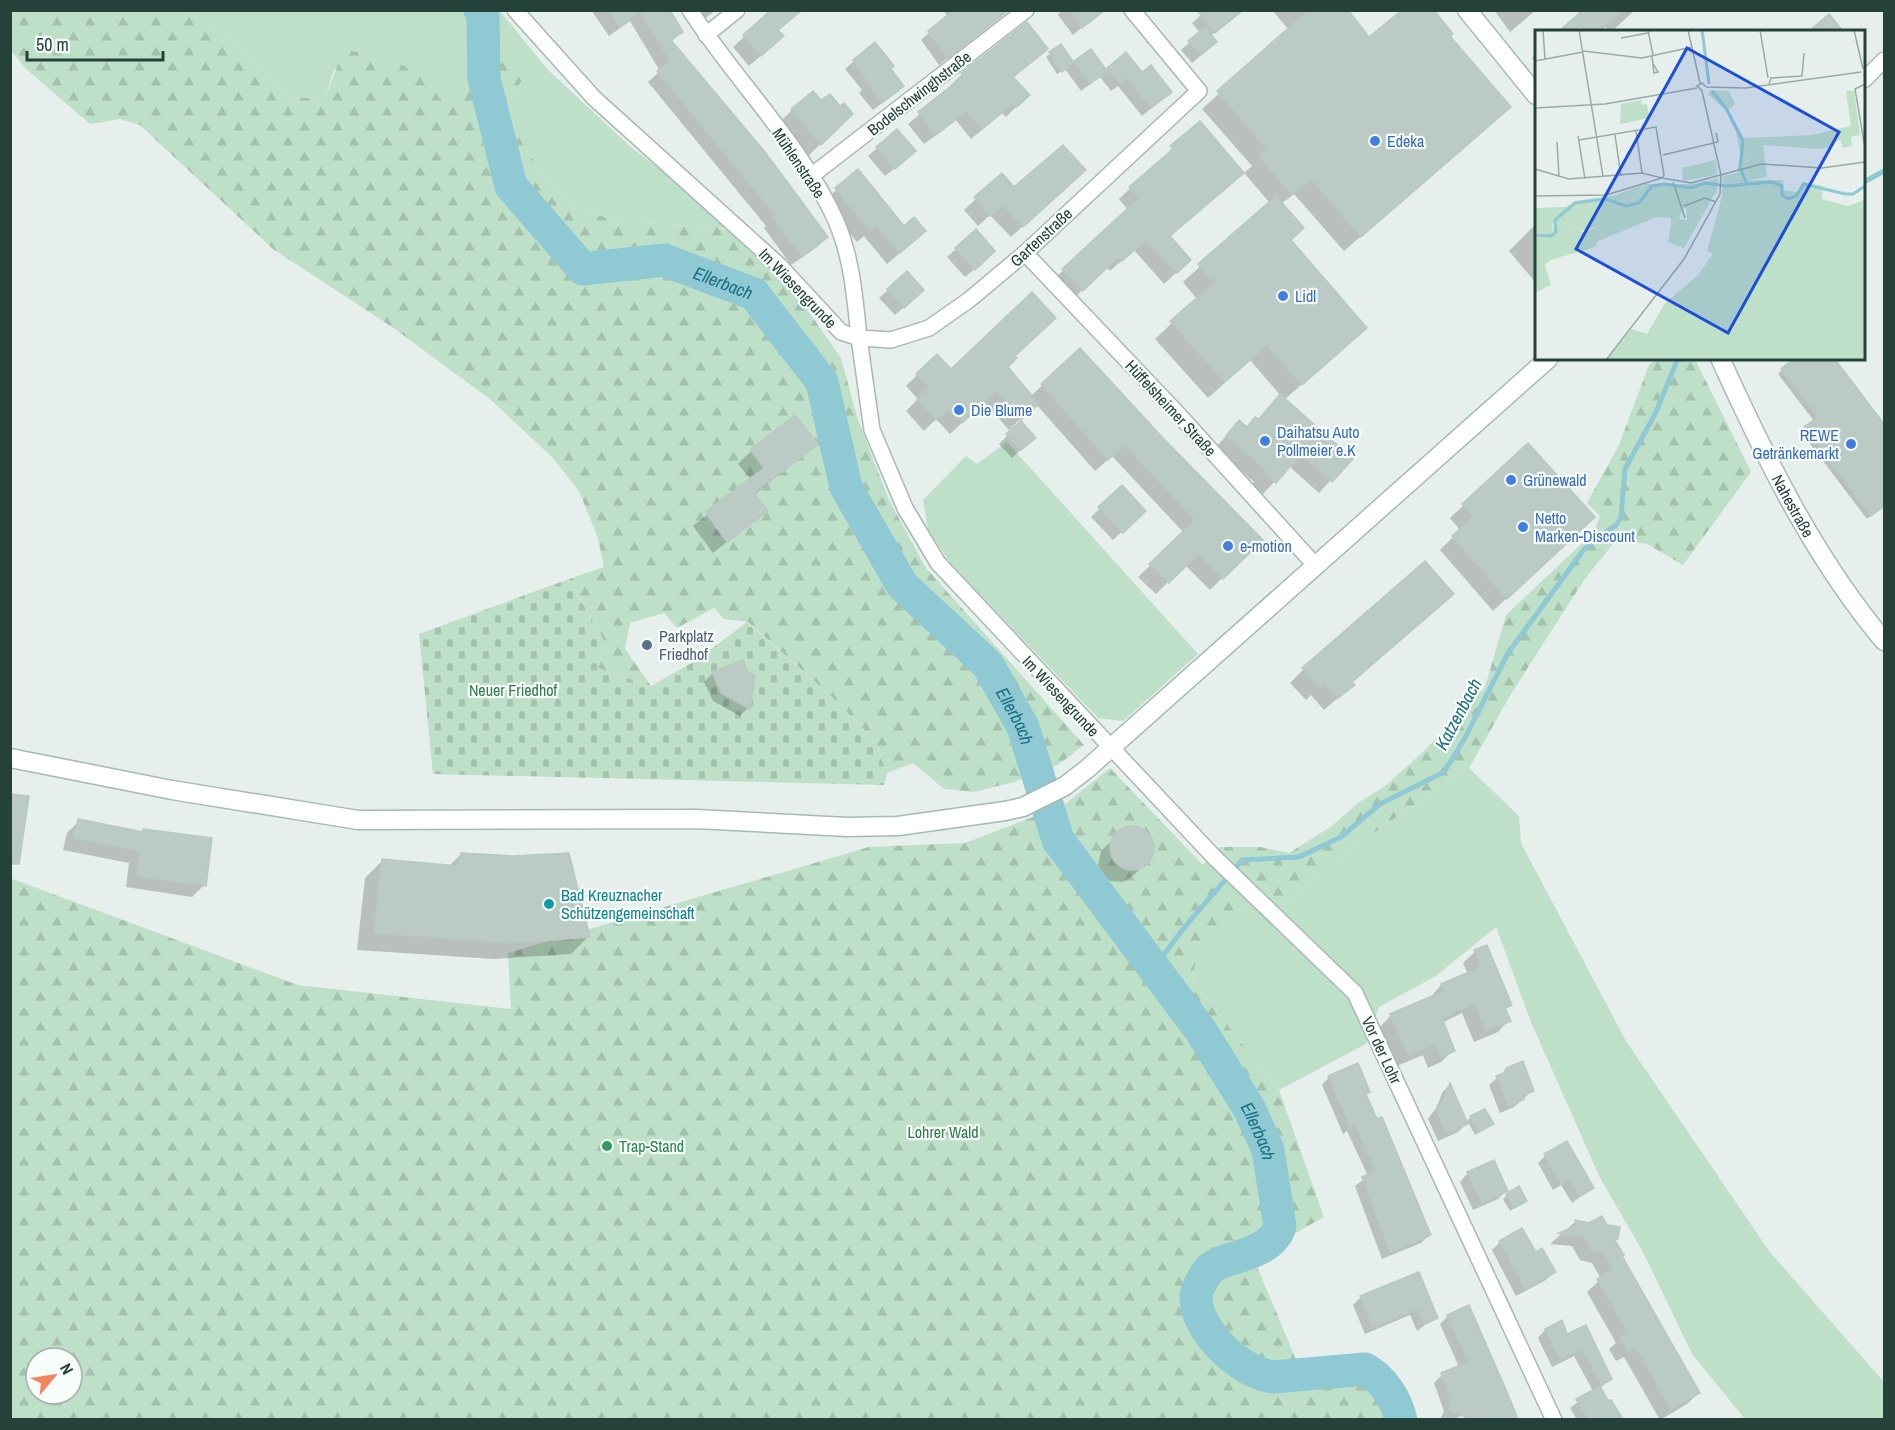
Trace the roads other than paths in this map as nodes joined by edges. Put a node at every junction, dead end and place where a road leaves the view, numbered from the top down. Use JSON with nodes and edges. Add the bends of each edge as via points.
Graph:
{"nodes":[{"id":1,"x":514,"y":10,"type":"edge"},
{"id":2,"x":690,"y":10,"type":"edge"},
{"id":3,"x":737,"y":10,"type":"edge"},
{"id":4,"x":1026,"y":10,"type":"edge"},
{"id":5,"x":1132,"y":10,"type":"edge"},
{"id":6,"x":1467,"y":10,"type":"edge"},
{"id":7,"x":706,"y":35,"type":"junction"},
{"id":8,"x":1884,"y":60,"type":"edge"},
{"id":9,"x":1865,"y":78,"type":"edge"},
{"id":10,"x":1535,"y":94,"type":"edge"},
{"id":11,"x":811,"y":176,"type":"junction"},
{"id":12,"x":1025,"y":253,"type":"junction"},
{"id":13,"x":859,"y":338,"type":"junction"},
{"id":14,"x":1547,"y":360,"type":"edge"},
{"id":15,"x":1721,"y":360,"type":"edge"},
{"id":16,"x":1315,"y":565,"type":"junction"},
{"id":17,"x":1884,"y":641,"type":"edge"},
{"id":18,"x":1111,"y":749,"type":"junction"},
{"id":19,"x":10,"y":758,"type":"edge"},
{"id":20,"x":1554,"y":1419,"type":"edge"}],
"edges":[{"from":1,"to":13,"type":"street","name":"Im Wiesengrunde","via":[[594,98],[780,266],[841,332]]},
{"from":2,"to":7,"type":"street","name":"Mühlenstraße"},
{"from":3,"to":7,"type":"street"},
{"from":4,"to":11,"type":"street","name":"Bodelschwinghstraße"},
{"from":5,"to":12,"type":"street","name":"Gartenstraße","via":[[1199,91]]},
{"from":6,"to":10,"type":"main road"},
{"from":7,"to":11,"type":"street","name":"Mühlenstraße"},
{"from":8,"to":9,"type":"street"},
{"from":11,"to":13,"type":"street","name":"Mühlenstraße","via":[[836,222],[852,274]]},
{"from":12,"to":13,"type":"street","name":"Gartenstraße","via":[[929,328],[891,340]]},
{"from":12,"to":16,"type":"street","name":"Hüffelsheimer Straße"},
{"from":13,"to":18,"type":"street","name":"Im Wiesengrunde","via":[[872,430],[905,508],[938,564]]},
{"from":14,"to":16,"type":"main road"},
{"from":15,"to":17,"type":"main road","name":"Nahestraße","via":[[1786,494],[1839,583]]},
{"from":16,"to":18,"type":"main road"},
{"from":18,"to":19,"type":"main road","via":[[1065,786],[1023,807],[975,818],[898,826],[684,819],[358,820]]},
{"from":18,"to":20,"type":"street","name":"Vor der Lohr","via":[[1254,898],[1355,993]]}]}
